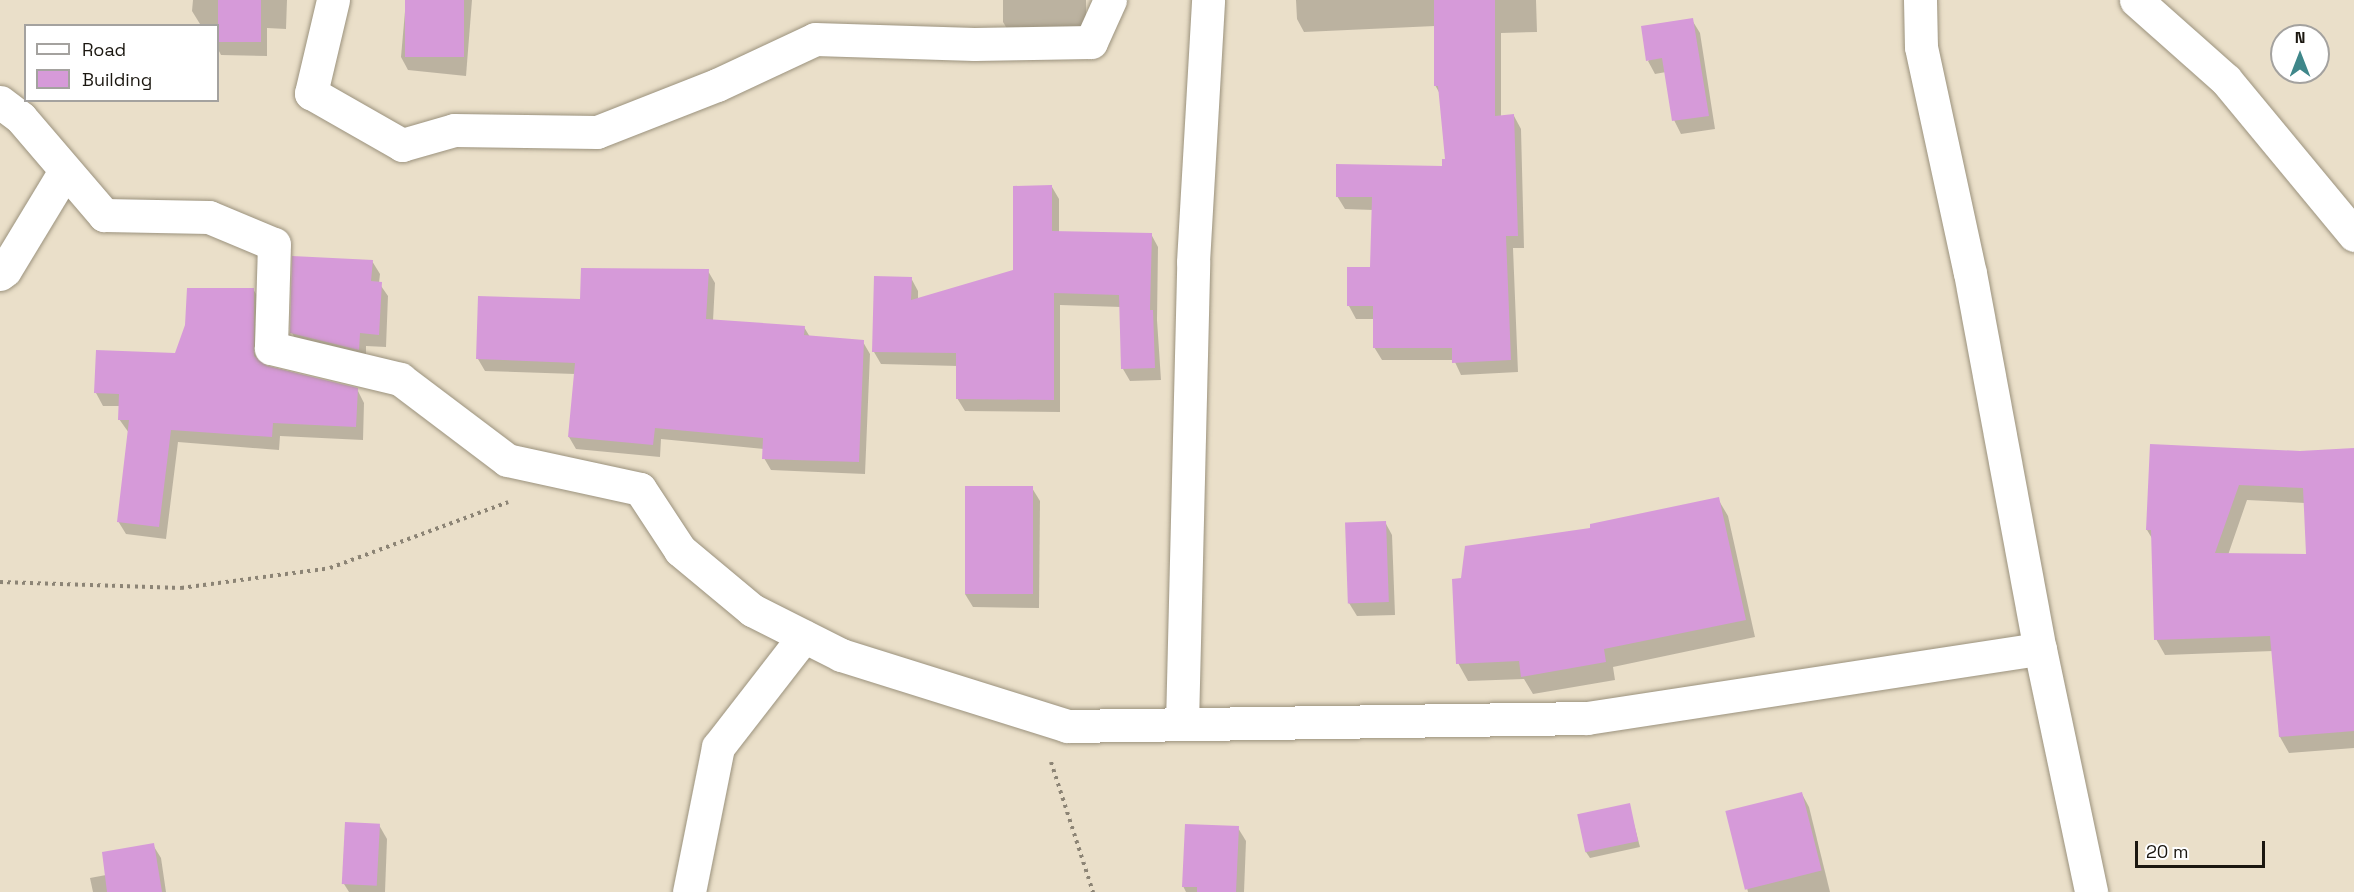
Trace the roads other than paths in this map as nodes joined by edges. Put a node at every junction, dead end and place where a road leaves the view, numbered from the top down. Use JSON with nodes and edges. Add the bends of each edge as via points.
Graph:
{"nodes":[{"id":1,"x":333,"y":0,"type":"edge"},
{"id":2,"x":1110,"y":0,"type":"edge"},
{"id":3,"x":1208,"y":0,"type":"edge"},
{"id":4,"x":1920,"y":0,"type":"edge"},
{"id":5,"x":2136,"y":0,"type":"edge"},
{"id":6,"x":0,"y":102,"type":"edge"},
{"id":7,"x":65,"y":171,"type":"junction"},
{"id":8,"x":2354,"y":235,"type":"edge"},
{"id":9,"x":0,"y":274,"type":"edge"},
{"id":10,"x":804,"y":636,"type":"junction"},
{"id":11,"x":2040,"y":649,"type":"junction"},
{"id":12,"x":1182,"y":724,"type":"junction"},
{"id":13,"x":689,"y":892,"type":"edge"},
{"id":14,"x":2091,"y":892,"type":"edge"}],
"edges":[{"from":1,"to":2,"type":"street","via":[[311,93],[402,146],[454,130],[597,132],[717,85],[815,39],[974,44],[1091,42]]},
{"from":3,"to":12,"type":"street","via":[[1193,262]]},
{"from":4,"to":11,"type":"street","via":[[1921,47],[1970,273]]},
{"from":5,"to":8,"type":"street","via":[[2226,80]]},
{"from":6,"to":7,"type":"street","via":[[21,118]]},
{"from":7,"to":9,"type":"street"},
{"from":7,"to":10,"type":"street","via":[[104,216],[209,217],[274,244],[272,348],[400,379],[507,460],[640,489],[680,550],[752,610]]},
{"from":10,"to":12,"type":"street","via":[[841,655],[1067,726]]},
{"from":10,"to":13,"type":"street","via":[[718,747]]},
{"from":11,"to":12,"type":"street","via":[[1587,718]]},
{"from":11,"to":14,"type":"street"}]}
